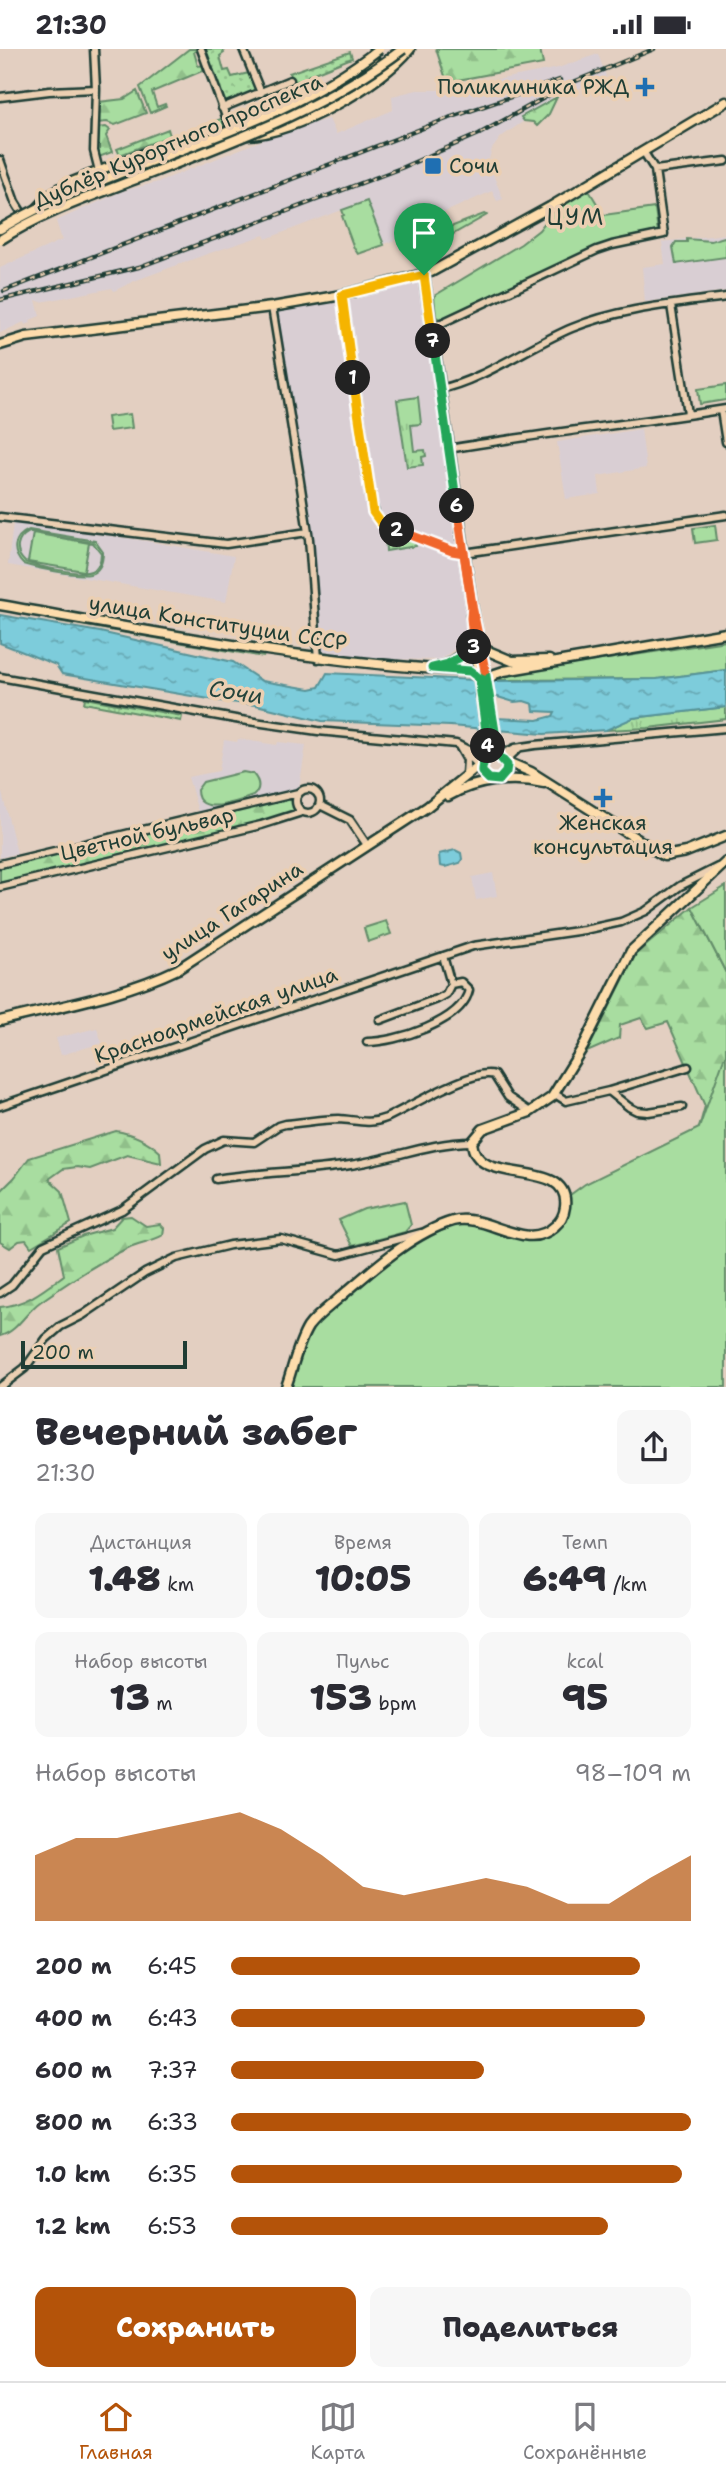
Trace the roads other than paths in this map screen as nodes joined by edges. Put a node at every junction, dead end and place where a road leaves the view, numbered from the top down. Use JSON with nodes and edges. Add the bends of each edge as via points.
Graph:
{"nodes":[{"id":1,"x":94,"y":49,"type":"edge"},
{"id":2,"x":201,"y":49,"type":"edge"},
{"id":3,"x":243,"y":49,"type":"edge"},
{"id":4,"x":377,"y":49,"type":"edge"},
{"id":5,"x":403,"y":49,"type":"edge"},
{"id":6,"x":410,"y":49,"type":"edge"},
{"id":7,"x":290,"y":80,"type":"dead end"},
{"id":8,"x":96,"y":89,"type":"junction"},
{"id":9,"x":261,"y":93,"type":"junction"},
{"id":10,"x":0,"y":97,"type":"edge"},
{"id":11,"x":726,"y":102,"type":"edge"},
{"id":12,"x":222,"y":108,"type":"junction"},
{"id":13,"x":232,"y":135,"type":"junction"},
{"id":14,"x":197,"y":143,"type":"junction"},
{"id":15,"x":643,"y":151,"type":"junction"},
{"id":16,"x":0,"y":160,"type":"edge"},
{"id":17,"x":726,"y":161,"type":"edge"},
{"id":18,"x":655,"y":170,"type":"junction"},
{"id":19,"x":99,"y":171,"type":"junction"},
{"id":20,"x":29,"y":218,"type":"junction"},
{"id":21,"x":0,"y":229,"type":"edge"},
{"id":22,"x":0,"y":238,"type":"edge"},
{"id":23,"x":424,"y":275,"type":"junction"},
{"id":24,"x":342,"y":295,"type":"junction"},
{"id":25,"x":726,"y":297,"type":"edge"},
{"id":26,"x":671,"y":305,"type":"junction"},
{"id":27,"x":272,"y":307,"type":"junction"},
{"id":28,"x":431,"y":328,"type":"junction"},
{"id":29,"x":0,"y":345,"type":"edge"},
{"id":30,"x":440,"y":389,"type":"junction"},
{"id":31,"x":723,"y":410,"type":"edge"},
{"id":32,"x":688,"y":414,"type":"junction"},
{"id":33,"x":726,"y":442,"type":"edge"},
{"id":34,"x":448,"y":449,"type":"junction"},
{"id":35,"x":726,"y":515,"type":"edge"},
{"id":36,"x":0,"y":517,"type":"edge"},
{"id":37,"x":308,"y":532,"type":"junction"},
{"id":38,"x":464,"y":553,"type":"junction"},
{"id":39,"x":0,"y":605,"type":"edge"},
{"id":40,"x":726,"y":633,"type":"edge"},
{"id":41,"x":478,"y":648,"type":"junction"},
{"id":42,"x":318,"y":659,"type":"junction"},
{"id":43,"x":566,"y":659,"type":"junction"},
{"id":44,"x":432,"y":668,"type":"junction"},
{"id":45,"x":0,"y":677,"type":"edge"},
{"id":46,"x":482,"y":679,"type":"junction"},
{"id":47,"x":726,"y":728,"type":"edge"},
{"id":48,"x":490,"y":740,"type":"junction"},
{"id":49,"x":458,"y":744,"type":"junction"},
{"id":50,"x":477,"y":753,"type":"junction"},
{"id":51,"x":490,"y":760,"type":"junction"},
{"id":52,"x":464,"y":777,"type":"junction"},
{"id":53,"x":495,"y":781,"type":"junction"},
{"id":54,"x":549,"y":784,"type":"junction"},
{"id":55,"x":298,"y":793,"type":"junction"},
{"id":56,"x":320,"y":805,"type":"junction"},
{"id":57,"x":427,"y":807,"type":"junction"},
{"id":58,"x":302,"y":812,"type":"junction"},
{"id":59,"x":726,"y":836,"type":"edge"},
{"id":60,"x":368,"y":845,"type":"junction"},
{"id":61,"x":725,"y":863,"type":"edge"},
{"id":62,"x":0,"y":864,"type":"edge"},
{"id":63,"x":0,"y":887,"type":"edge"},
{"id":64,"x":671,"y":893,"type":"junction"},
{"id":65,"x":687,"y":900,"type":"junction"},
{"id":66,"x":443,"y":956,"type":"junction"},
{"id":67,"x":451,"y":984,"type":"junction"},
{"id":68,"x":380,"y":1020,"type":"dead end"},
{"id":69,"x":0,"y":1021,"type":"edge"},
{"id":70,"x":367,"y":1042,"type":"dead end"},
{"id":71,"x":688,"y":1067,"type":"dead end"},
{"id":72,"x":609,"y":1091,"type":"junction"},
{"id":73,"x":555,"y":1094,"type":"junction"},
{"id":74,"x":0,"y":1106,"type":"edge"},
{"id":75,"x":681,"y":1107,"type":"dead end"},
{"id":76,"x":530,"y":1112,"type":"junction"},
{"id":77,"x":472,"y":1142,"type":"junction"},
{"id":78,"x":216,"y":1179,"type":"dead end"},
{"id":79,"x":425,"y":1233,"type":"junction"},
{"id":80,"x":0,"y":1293,"type":"edge"},
{"id":81,"x":0,"y":1387,"type":"edge"},
{"id":82,"x":286,"y":1387,"type":"edge"}],
"edges":[{"from":1,"to":8,"type":"street"},
{"from":2,"to":12,"type":"street"},
{"from":3,"to":9,"type":"street"},
{"from":4,"to":13,"type":"main road","via":[[369,64],[330,90]]},
{"from":4,"to":14,"type":"main road","name":"Дублёр Курортного проспекта","bridge":true,"via":[[304,97]]},
{"from":5,"to":22,"type":"main road","name":"Дублёр Курортного проспекта","bridge":true,"via":[[356,82],[299,112],[75,202]]},
{"from":6,"to":13,"type":"main road","via":[[376,79],[326,110],[267,134]]},
{"from":7,"to":9,"type":"street"},
{"from":8,"to":10,"type":"street"},
{"from":8,"to":19,"type":"street","via":[[93,151]]},
{"from":9,"to":12,"type":"street"},
{"from":11,"to":15,"type":"main road"},
{"from":12,"to":13,"type":"street"},
{"from":13,"to":20,"type":"main road"},
{"from":14,"to":19,"type":"main road","via":[[155,149]]},
{"from":14,"to":21,"type":"main road","name":"Дублёр Курортного проспекта","bridge":true,"via":[[39,207]]},
{"from":15,"to":18,"type":"street"},
{"from":15,"to":23,"type":"main road"},
{"from":16,"to":20,"type":"street","via":[[15,202]]},
{"from":17,"to":18,"type":"street"},
{"from":18,"to":28,"type":"street","via":[[664,234],[597,250]]},
{"from":19,"to":20,"type":"main road","via":[[57,188]]},
{"from":20,"to":22,"type":"main road"},
{"from":23,"to":24,"type":"main road"},
{"from":23,"to":28,"type":"main road"},
{"from":24,"to":27,"type":"main road"},
{"from":24,"to":38,"type":"street","via":[[376,516],[384,525]]},
{"from":25,"to":26,"type":"street"},
{"from":26,"to":30,"type":"street","via":[[591,321],[472,379]]},
{"from":26,"to":32,"type":"street"},
{"from":27,"to":29,"type":"main road","via":[[53,333]]},
{"from":27,"to":37,"type":"street"},
{"from":28,"to":30,"type":"main road"},
{"from":30,"to":34,"type":"main road"},
{"from":31,"to":32,"type":"street"},
{"from":31,"to":33,"type":"street"},
{"from":32,"to":34,"type":"street"},
{"from":34,"to":38,"type":"main road"},
{"from":35,"to":38,"type":"street"},
{"from":36,"to":37,"type":"street","via":[[226,544]]},
{"from":37,"to":42,"type":"street"},
{"from":38,"to":41,"type":"main road"},
{"from":39,"to":42,"type":"main road","name":"улица Конституции СССР"},
{"from":40,"to":43,"type":"main road"},
{"from":41,"to":43,"type":"main road","via":[[512,661]]},
{"from":41,"to":44,"type":"main road"},
{"from":41,"to":46,"type":"main road"},
{"from":42,"to":44,"type":"main road","name":"улица Конституции СССР"},
{"from":43,"to":46,"type":"main road"},
{"from":44,"to":46,"type":"main road","name":"улица Конституции СССР","via":[[470,671]]},
{"from":45,"to":49,"type":"street","via":[[252,722]]},
{"from":46,"to":48,"type":"main road"},
{"from":47,"to":51,"type":"street","via":[[519,748]]},
{"from":48,"to":50,"type":"street"},
{"from":48,"to":51,"type":"main road"},
{"from":49,"to":50,"type":"street"},
{"from":49,"to":51,"type":"street"},
{"from":49,"to":52,"type":"street","via":[[467,760]]},
{"from":50,"to":51,"type":"street"},
{"from":51,"to":52,"type":"main road"},
{"from":51,"to":53,"type":"main road","via":[[486,778]]},
{"from":51,"to":53,"type":"main road","via":[[506,772]]},
{"from":51,"to":54,"type":"main road","via":[[531,772]]},
{"from":52,"to":57,"type":"main road"},
{"from":53,"to":54,"type":"main road"},
{"from":53,"to":57,"type":"main road","via":[[464,788]]},
{"from":54,"to":59,"type":"main road","via":[[668,857]]},
{"from":55,"to":56,"type":"street","via":[[315,791]]},
{"from":55,"to":58,"type":"street","via":[[296,803]]},
{"from":55,"to":62,"type":"street","name":"Цветной бульвар"},
{"from":56,"to":58,"type":"street","via":[[312,813]]},
{"from":56,"to":60,"type":"street","via":[[350,820]]},
{"from":57,"to":60,"type":"main road","name":"улица Гагарина"},
{"from":58,"to":63,"type":"street","name":"Цветной бульвар"},
{"from":60,"to":69,"type":"main road","name":"улица Гагарина","via":[[156,980]]},
{"from":61,"to":64,"type":"street","name":"Красноармейская улица"},
{"from":61,"to":65,"type":"main road"},
{"from":64,"to":65,"type":"street","via":[[681,892]]},
{"from":64,"to":66,"type":"street","name":"Красноармейская улица","via":[[646,911],[611,925],[485,944]]},
{"from":65,"to":73,"type":"main road","via":[[626,958]]},
{"from":66,"to":67,"type":"street"},
{"from":66,"to":74,"type":"street","name":"Красноармейская улица"},
{"from":67,"to":68,"type":"street","via":[[439,998]]},
{"from":67,"to":70,"type":"street","via":[[461,982],[469,990],[450,1016],[391,1041]]},
{"from":71,"to":72,"type":"street"},
{"from":72,"to":73,"type":"street","via":[[566,1101]]},
{"from":72,"to":75,"type":"street","via":[[637,1111]]},
{"from":73,"to":76,"type":"main road"},
{"from":76,"to":77,"type":"main road","via":[[483,1129]]},
{"from":76,"to":80,"type":"street","via":[[508,1097],[494,1075],[484,1073],[376,1121],[285,1124],[254,1142],[218,1142],[122,1210],[50,1242]]},
{"from":77,"to":78,"type":"street","via":[[432,1146],[351,1165]]},
{"from":77,"to":79,"type":"main road","via":[[474,1154],[485,1165],[555,1183],[565,1198],[562,1219],[547,1232],[533,1235],[468,1219]]},
{"from":79,"to":81,"type":"street","via":[[339,1255],[276,1239],[176,1258],[61,1326],[25,1368]]},
{"from":79,"to":82,"type":"main road","via":[[379,1264],[317,1318],[304,1335]]}]}
